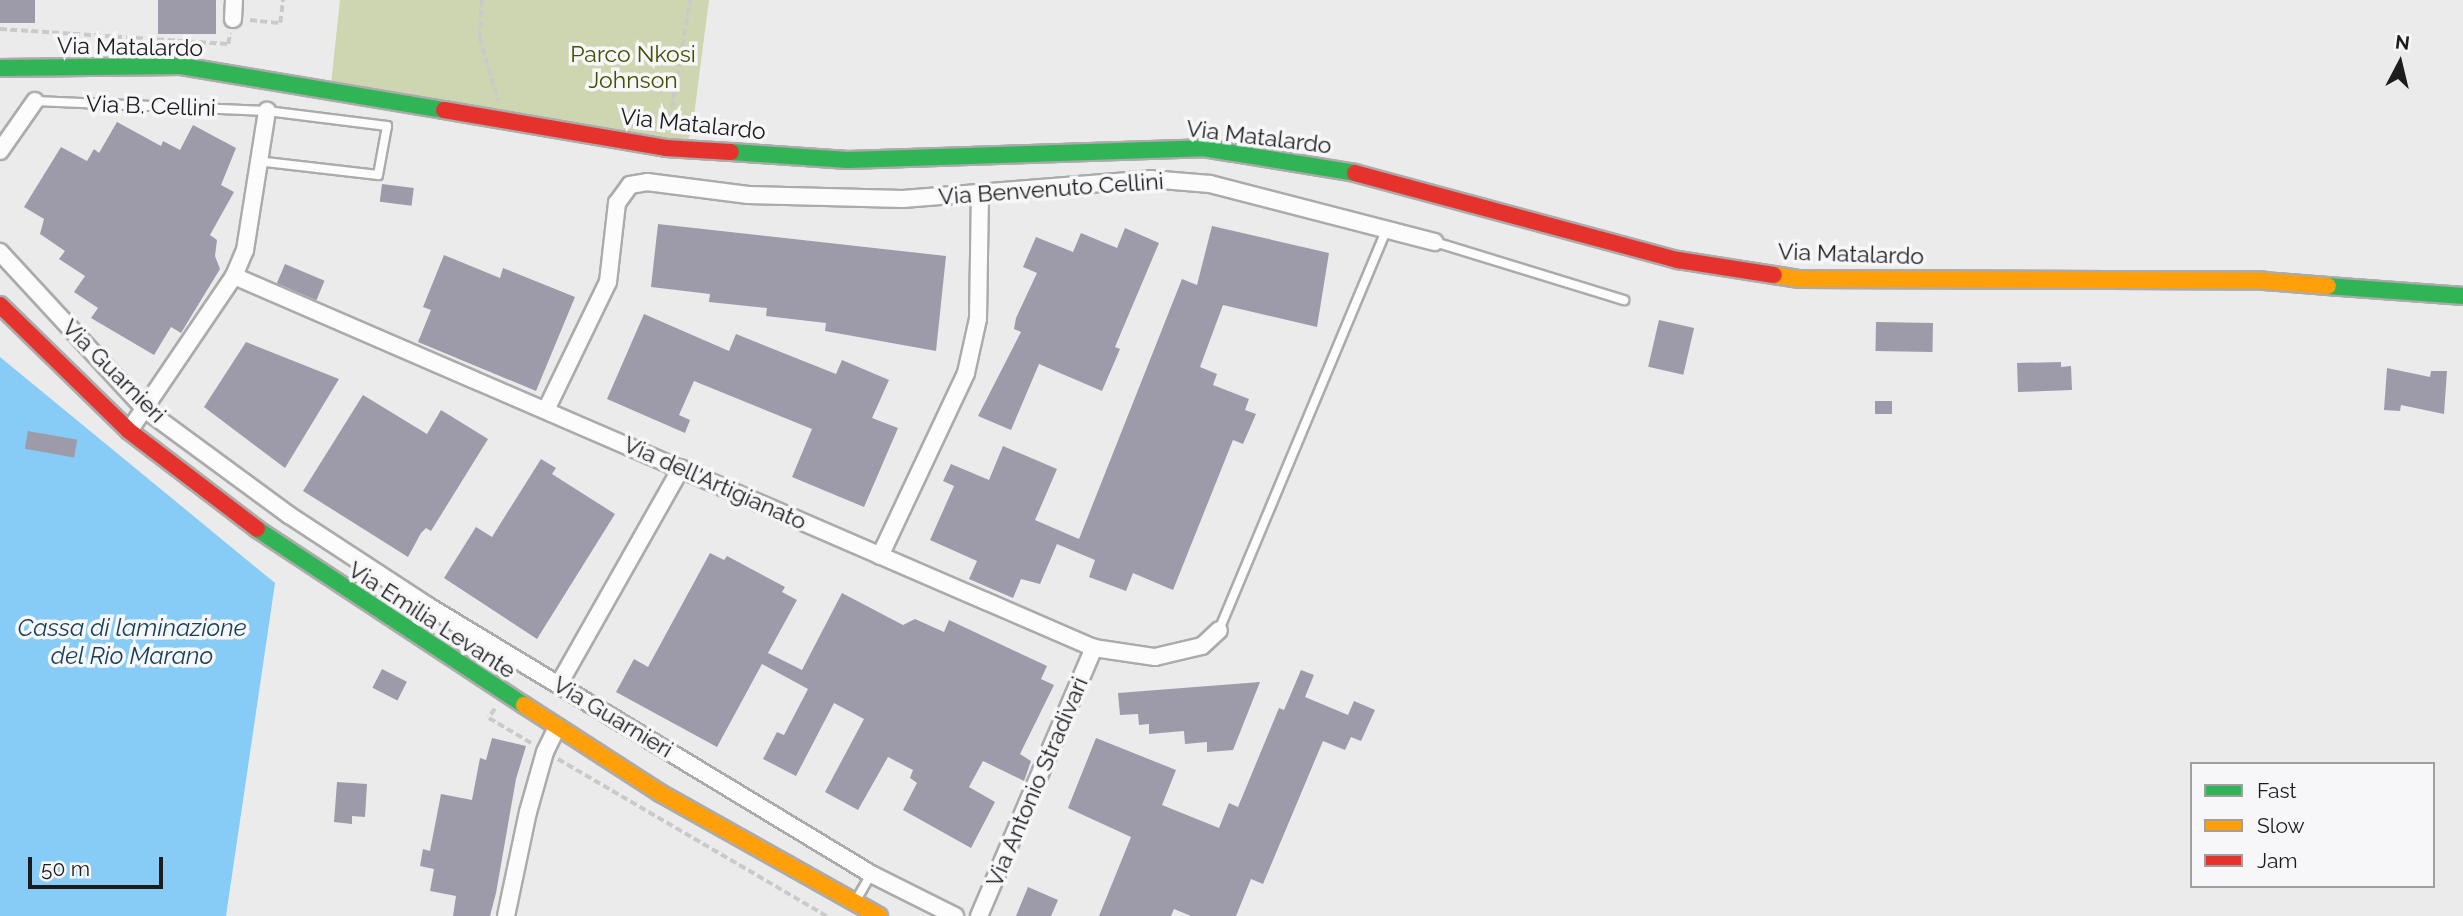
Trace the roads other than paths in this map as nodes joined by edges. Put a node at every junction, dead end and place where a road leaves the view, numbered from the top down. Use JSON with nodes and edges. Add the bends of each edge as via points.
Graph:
{"nodes":[{"id":1,"x":234,"y":0,"type":"edge"},
{"id":2,"x":233,"y":19,"type":"road end"},
{"id":3,"x":0,"y":68,"type":"edge"},
{"id":4,"x":35,"y":102,"type":"joint"},
{"id":5,"x":267,"y":111,"type":"junction"},
{"id":6,"x":0,"y":151,"type":"edge"},
{"id":7,"x":257,"y":161,"type":"junction"},
{"id":8,"x":979,"y":194,"type":"junction"},
{"id":9,"x":1388,"y":228,"type":"junction"},
{"id":10,"x":1435,"y":242,"type":"joint"},
{"id":11,"x":0,"y":252,"type":"edge"},
{"id":12,"x":234,"y":276,"type":"junction"},
{"id":13,"x":2463,"y":296,"type":"edge"},
{"id":14,"x":1624,"y":300,"type":"dead end"},
{"id":15,"x":0,"y":305,"type":"edge"},
{"id":16,"x":146,"y":410,"type":"junction"},
{"id":17,"x":546,"y":410,"type":"junction"},
{"id":18,"x":129,"y":431,"type":"junction"},
{"id":19,"x":681,"y":468,"type":"junction"},
{"id":20,"x":880,"y":556,"type":"junction"},
{"id":21,"x":428,"y":606,"type":"junction"},
{"id":22,"x":1219,"y":630,"type":"joint"},
{"id":23,"x":409,"y":633,"type":"junction"},
{"id":24,"x":1094,"y":648,"type":"junction"},
{"id":25,"x":559,"y":684,"type":"junction"},
{"id":26,"x":558,"y":727,"type":"junction"},
{"id":27,"x":871,"y":874,"type":"junction"},
{"id":28,"x":855,"y":902,"type":"junction"},
{"id":29,"x":506,"y":916,"type":"edge"},
{"id":30,"x":879,"y":916,"type":"edge"},
{"id":31,"x":955,"y":916,"type":"edge"},
{"id":32,"x":979,"y":916,"type":"edge"}],
"edges":[{"from":1,"to":2,"type":"street"},
{"from":3,"to":13,"type":"street","name":"Via Matalardo","via":[[181,66],[666,148],[848,160],[1203,148],[1305,162],[1404,184],[1678,260],[1800,279],[2264,281]]},
{"from":4,"to":5,"type":"lane","name":"Via B. Cellini"},
{"from":4,"to":6,"type":"street"},
{"from":5,"to":7,"type":"street"},
{"from":5,"to":7,"type":"lane","name":"Via B. Cellini","via":[[387,126],[378,175]]},
{"from":7,"to":12,"type":"street","via":[[245,250]]},
{"from":8,"to":9,"type":"street","name":"Via Benvenuto Cellini","via":[[1150,179],[1210,184]]},
{"from":8,"to":17,"type":"street","name":"Via Benvenuto Cellini","via":[[864,198],[748,195],[647,182],[630,185],[617,202],[608,282]]},
{"from":8,"to":20,"type":"street","via":[[978,319],[965,373]]},
{"from":9,"to":10,"type":"street","name":"Via Benvenuto Cellini"},
{"from":9,"to":22,"type":"lane"},
{"from":10,"to":14,"type":"lane","name":"Via Benvenuto Cellini"},
{"from":11,"to":16,"type":"street","name":"Via Guarnieri"},
{"from":12,"to":16,"type":"street"},
{"from":12,"to":17,"type":"street","name":"Via dell'Artigianato"},
{"from":15,"to":18,"type":"street","name":"Via Emilia Levante"},
{"from":16,"to":18,"type":"street"},
{"from":16,"to":21,"type":"street","name":"Via Guarnieri","via":[[289,515]]},
{"from":17,"to":19,"type":"street","name":"Via dell'Artigianato"},
{"from":18,"to":23,"type":"street","name":"Via Emilia Levante","via":[[282,548]]},
{"from":19,"to":20,"type":"street","name":"Via dell'Artigianato"},
{"from":19,"to":25,"type":"street"},
{"from":20,"to":24,"type":"street","name":"Via dell'Artigianato"},
{"from":21,"to":23,"type":"lane"},
{"from":21,"to":25,"type":"street","name":"Via Guarnieri"},
{"from":22,"to":24,"type":"street","name":"Via dell'Artigianato","via":[[1202,646],[1156,657]]},
{"from":23,"to":26,"type":"street","name":"Via Emilia Levante"},
{"from":24,"to":32,"type":"street","name":"Via Antonio Stradivari"},
{"from":25,"to":27,"type":"street","name":"Via Guarnieri"},
{"from":26,"to":28,"type":"street","name":"Via Emilia Levante","via":[[660,793]]},
{"from":26,"to":29,"type":"street","via":[[545,751]]},
{"from":27,"to":28,"type":"lane"},
{"from":27,"to":31,"type":"street","name":"Via Guarnieri"},
{"from":28,"to":30,"type":"street","name":"Via Emilia Levante"}]}
